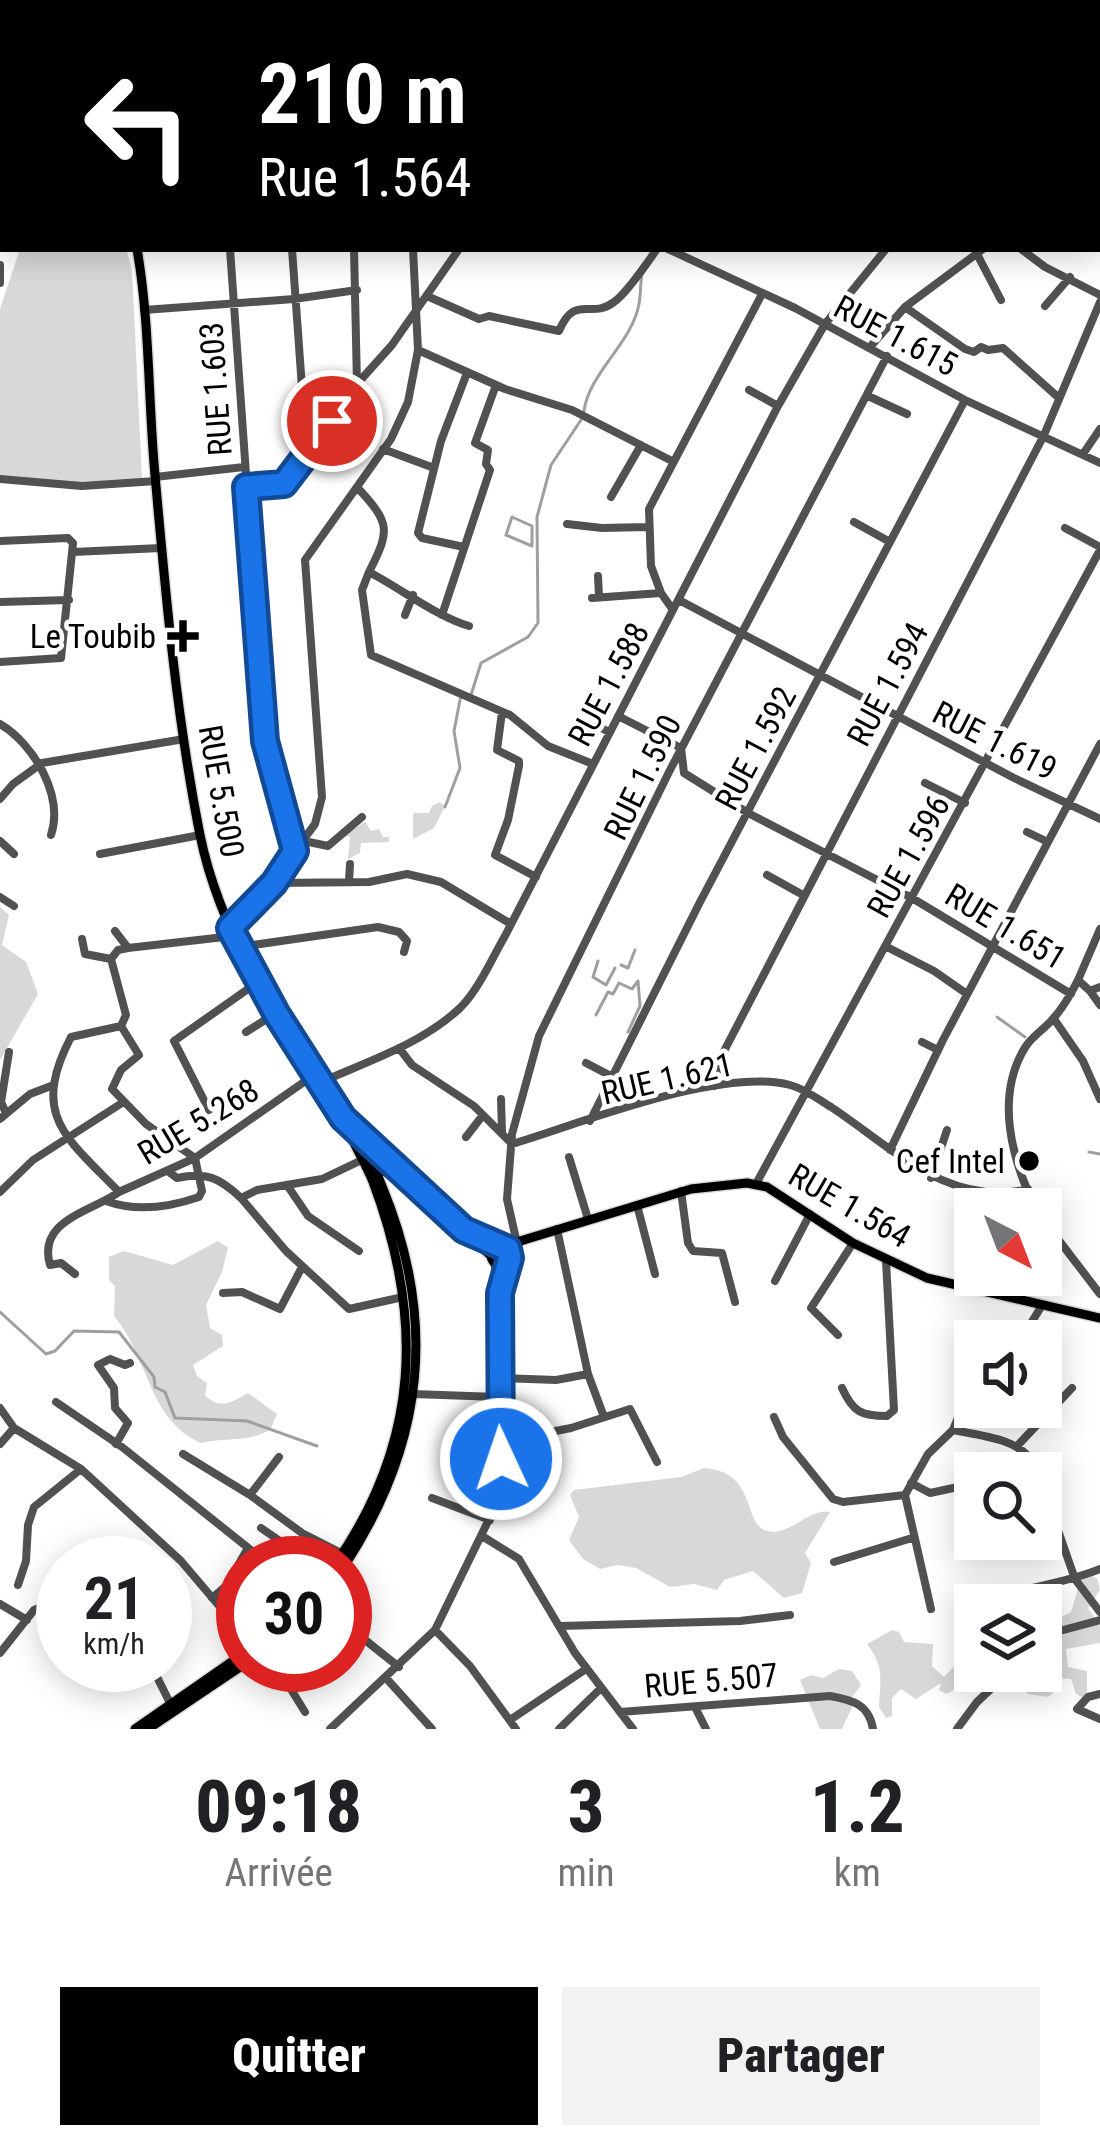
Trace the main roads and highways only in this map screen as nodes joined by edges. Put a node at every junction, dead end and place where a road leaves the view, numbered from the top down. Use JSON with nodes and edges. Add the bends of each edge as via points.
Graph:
{"nodes":[{"id":1,"x":137,"y":252,"type":"edge"},
{"id":2,"x":343,"y":1118,"type":"junction"},
{"id":3,"x":363,"y":1141,"type":"junction"},
{"id":4,"x":388,"y":1161,"type":"junction"},
{"id":5,"x":369,"y":1164,"type":"junction"},
{"id":6,"x":397,"y":1178,"type":"junction"},
{"id":7,"x":410,"y":1179,"type":"junction"},
{"id":8,"x":387,"y":1198,"type":"junction"},
{"id":9,"x":464,"y":1230,"type":"junction"},
{"id":10,"x":537,"y":1236,"type":"junction"},
{"id":11,"x":398,"y":1245,"type":"junction"},
{"id":12,"x":506,"y":1252,"type":"junction"},
{"id":13,"x":492,"y":1259,"type":"junction"},
{"id":14,"x":1099,"y":1314,"type":"edge"},
{"id":15,"x":354,"y":1536,"type":"edge"},
{"id":16,"x":356,"y":1536,"type":"edge"},
{"id":17,"x":216,"y":1675,"type":"edge"},
{"id":18,"x":216,"y":1682,"type":"edge"},
{"id":19,"x":173,"y":1708,"type":"junction"},
{"id":20,"x":135,"y":1729,"type":"edge"},
{"id":21,"x":148,"y":1729,"type":"edge"}],
"edges":[{"from":1,"to":2,"type":"main road","name":"RUE 5.500","via":[[167,634],[209,875],[258,982]]},
{"from":2,"to":3,"type":"main road","name":"RUE 5.500"},
{"from":2,"to":5,"type":"main road"},
{"from":3,"to":4,"type":"main road"},
{"from":3,"to":5,"type":"main road","name":"RUE 5.500"},
{"from":4,"to":5,"type":"main road"},
{"from":4,"to":7,"type":"main road"},
{"from":5,"to":6,"type":"main road"},
{"from":5,"to":8,"type":"main road","name":"RUE 5.500"},
{"from":5,"to":11,"type":"main road"},
{"from":6,"to":7,"type":"main road"},
{"from":6,"to":8,"type":"main road"},
{"from":7,"to":9,"type":"main road"},
{"from":8,"to":11,"type":"main road","name":"RUE 5.500"},
{"from":9,"to":12,"type":"main road"},
{"from":9,"to":13,"type":"main road"},
{"from":10,"to":12,"type":"main road"},
{"from":10,"to":12,"type":"main road","name":"RUE 1.564","via":[[516,1239]]},
{"from":10,"to":14,"type":"main road","name":"RUE 1.564","via":[[680,1191],[756,1184],[886,1261],[943,1283]]},
{"from":11,"to":15,"type":"main road","via":[[406,1382],[383,1479]]},
{"from":11,"to":16,"type":"main road","name":"RUE 5.500","via":[[415,1312],[413,1394],[393,1477]]},
{"from":12,"to":13,"type":"main road"},
{"from":12,"to":13,"type":"main road"},
{"from":17,"to":19,"type":"main road"},
{"from":18,"to":19,"type":"main road"},
{"from":19,"to":20,"type":"main road"},
{"from":19,"to":21,"type":"main road"}]}
